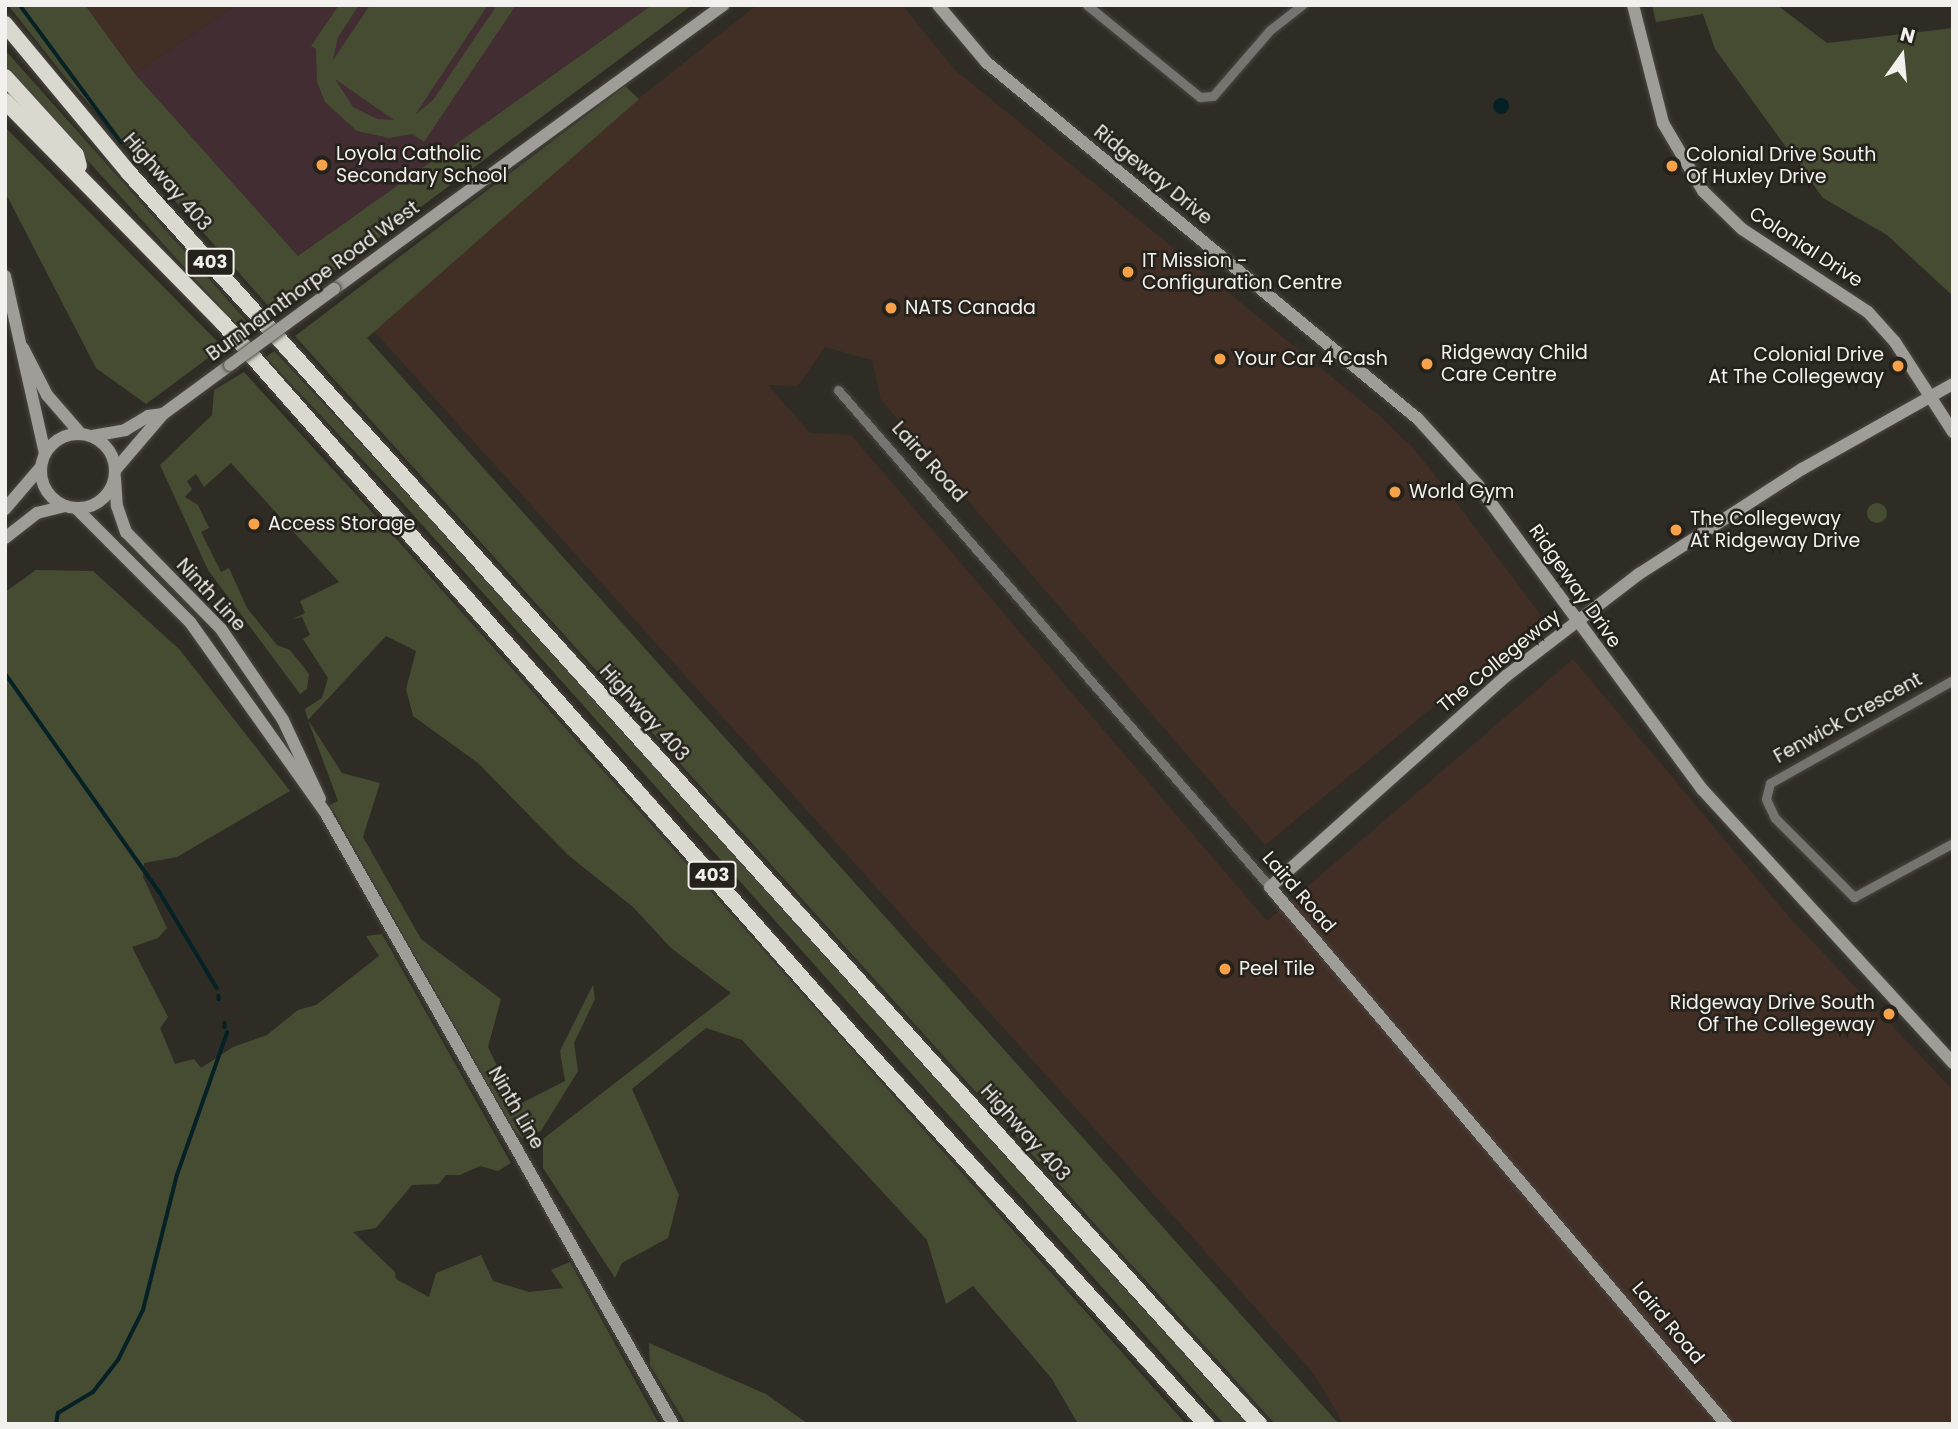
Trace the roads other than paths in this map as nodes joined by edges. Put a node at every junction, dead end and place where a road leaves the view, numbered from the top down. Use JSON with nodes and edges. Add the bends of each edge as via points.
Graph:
{"nodes":[{"id":1,"x":724,"y":5,"type":"edge"},
{"id":2,"x":938,"y":5,"type":"edge"},
{"id":3,"x":1087,"y":5,"type":"edge"},
{"id":4,"x":1302,"y":5,"type":"edge"},
{"id":5,"x":1633,"y":5,"type":"edge"},
{"id":6,"x":5,"y":24,"type":"edge"},
{"id":7,"x":5,"y":77,"type":"edge"},
{"id":8,"x":5,"y":101,"type":"edge"},
{"id":9,"x":81,"y":174,"type":"junction"},
{"id":10,"x":5,"y":276,"type":"edge"},
{"id":11,"x":21,"y":345,"type":"junction"},
{"id":12,"x":1953,"y":384,"type":"edge"},
{"id":13,"x":838,"y":390,"type":"dead end"},
{"id":14,"x":1932,"y":396,"type":"junction"},
{"id":15,"x":163,"y":414,"type":"junction"},
{"id":16,"x":1953,"y":432,"type":"edge"},
{"id":17,"x":86,"y":435,"type":"junction"},
{"id":18,"x":45,"y":453,"type":"junction"},
{"id":19,"x":41,"y":467,"type":"junction"},
{"id":20,"x":115,"y":474,"type":"junction"},
{"id":21,"x":71,"y":507,"type":"junction"},
{"id":22,"x":5,"y":509,"type":"edge"},
{"id":23,"x":5,"y":538,"type":"edge"},
{"id":24,"x":1577,"y":622,"type":"junction"},
{"id":25,"x":1953,"y":680,"type":"edge"},
{"id":26,"x":325,"y":812,"type":"junction"},
{"id":27,"x":1953,"y":843,"type":"edge"},
{"id":28,"x":1270,"y":887,"type":"junction"},
{"id":29,"x":1953,"y":1063,"type":"edge"},
{"id":30,"x":673,"y":1424,"type":"edge"},
{"id":31,"x":1206,"y":1424,"type":"edge"},
{"id":32,"x":1259,"y":1424,"type":"edge"},
{"id":33,"x":1726,"y":1424,"type":"edge"}],
"edges":[{"from":1,"to":15,"type":"street","name":"Burnhamthorpe Road West","bridge":true},
{"from":2,"to":24,"type":"street","name":"Ridgeway Drive","via":[[986,62],[1418,419],[1477,484]]},
{"from":3,"to":4,"type":"street","via":[[1200,97],[1213,96],[1270,30]]},
{"from":5,"to":14,"type":"street","name":"Colonial Drive","via":[[1663,123],[1703,191],[1742,229],[1868,312]]},
{"from":6,"to":32,"type":"highway","name":"Highway 403","number":"403","via":[[129,173]]},
{"from":7,"to":9,"type":"highway","via":[[76,155]]},
{"from":8,"to":9,"type":"highway","number":"403"},
{"from":9,"to":31,"type":"highway","number":"403","via":[[223,323],[855,1038]]},
{"from":10,"to":11,"type":"street"},
{"from":11,"to":17,"type":"street","via":[[47,395]]},
{"from":11,"to":18,"type":"street"},
{"from":12,"to":14,"type":"street","name":"The Collegeway"},
{"from":13,"to":28,"type":"street","name":"Laird Road"},
{"from":14,"to":16,"type":"street","name":"Colonial Drive"},
{"from":14,"to":24,"type":"street","name":"The Collegeway","via":[[1802,469],[1676,548]]},
{"from":15,"to":17,"type":"street","name":"Burnhamthorpe Road West","via":[[148,416],[125,430]]},
{"from":15,"to":20,"type":"street","name":"Burnhamthorpe Road West"},
{"from":17,"to":18,"type":"street","via":[[60,438]]},
{"from":17,"to":20,"type":"street","via":[[109,449]]},
{"from":18,"to":19,"type":"street"},
{"from":19,"to":21,"type":"street","via":[[46,491]]},
{"from":19,"to":22,"type":"street"},
{"from":20,"to":21,"type":"street","via":[[101,500]]},
{"from":20,"to":26,"type":"street","name":"Ninth Line","via":[[117,506],[126,532],[222,629],[303,754]]},
{"from":21,"to":23,"type":"street","via":[[37,513]]},
{"from":21,"to":26,"type":"street","name":"Ninth Line","via":[[190,622]]},
{"from":24,"to":28,"type":"street","name":"The Collegeway","via":[[1506,676]]},
{"from":24,"to":29,"type":"street","name":"Ridgeway Drive","via":[[1702,789]]},
{"from":25,"to":27,"type":"street","name":"Fenwick Crescent","via":[[1777,778],[1770,783],[1766,799],[1775,818],[1854,897]]},
{"from":26,"to":30,"type":"street","name":"Ninth Line"},
{"from":28,"to":33,"type":"street","name":"Laird Road"}]}
